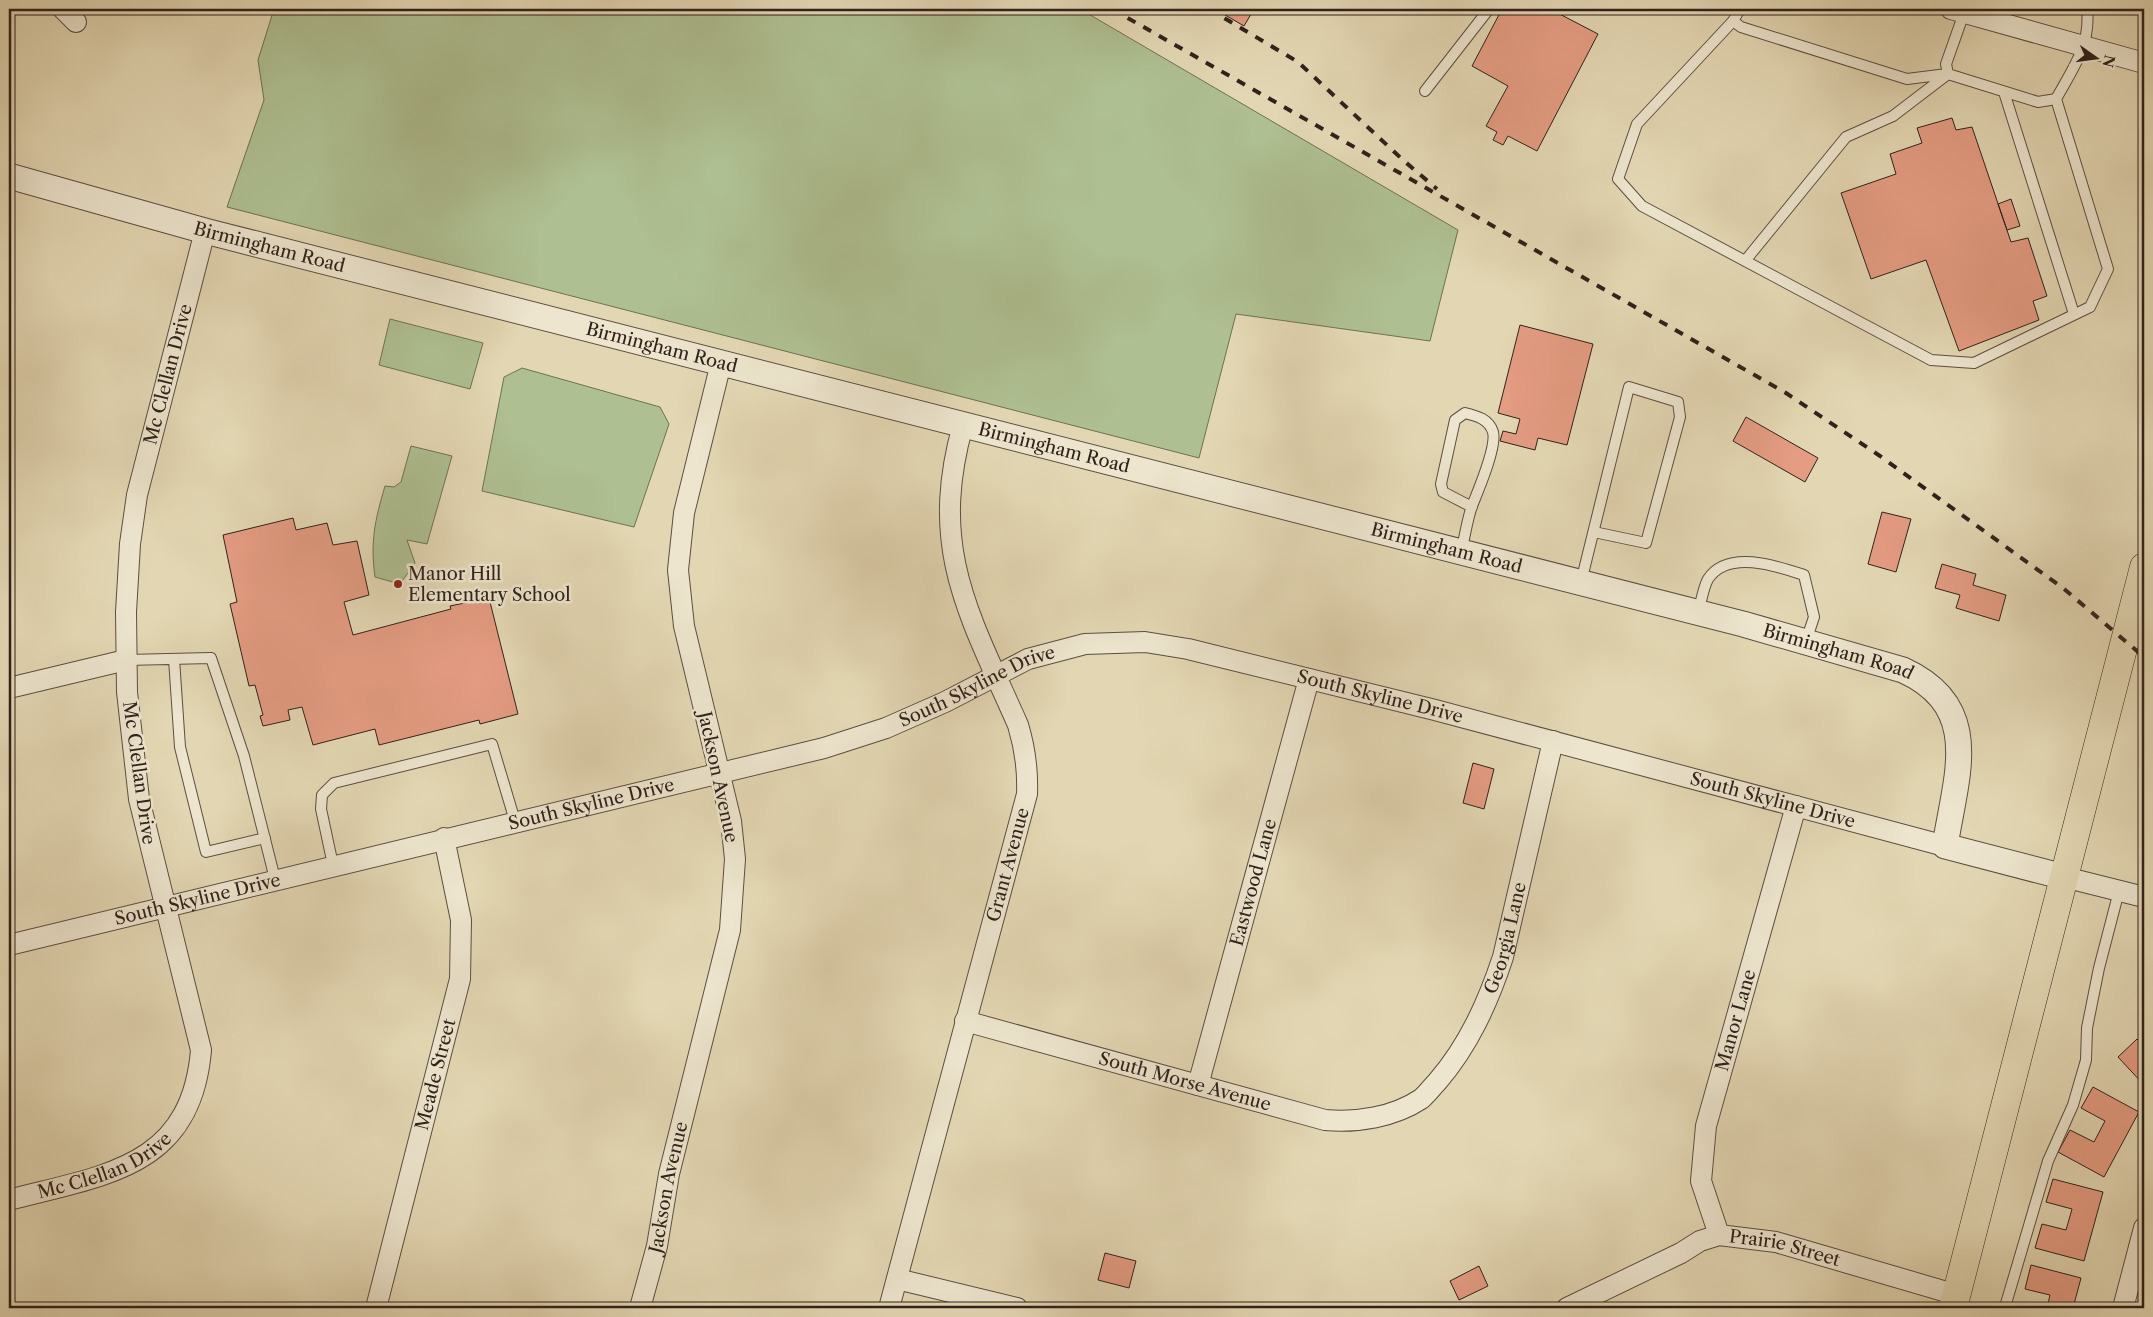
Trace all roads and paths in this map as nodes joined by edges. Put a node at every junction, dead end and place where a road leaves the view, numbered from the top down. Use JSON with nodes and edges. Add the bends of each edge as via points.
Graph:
{"nodes":[{"id":1,"x":1489,"y":9,"type":"edge"},
{"id":2,"x":1740,"y":9,"type":"edge"},
{"id":3,"x":2087,"y":9,"type":"edge"},
{"id":4,"x":1960,"y":10,"type":"edge"},
{"id":5,"x":1733,"y":21,"type":"junction"},
{"id":6,"x":2084,"y":46,"type":"junction"},
{"id":7,"x":2144,"y":63,"type":"edge"},
{"id":8,"x":1948,"y":74,"type":"junction"},
{"id":9,"x":1426,"y":91,"type":"dead end"},
{"id":10,"x":2004,"y":92,"type":"junction"},
{"id":11,"x":2056,"y":99,"type":"junction"},
{"id":12,"x":9,"y":176,"type":"edge"},
{"id":13,"x":206,"y":230,"type":"junction"},
{"id":14,"x":1745,"y":261,"type":"junction"},
{"id":15,"x":2074,"y":314,"type":"junction"},
{"id":16,"x":722,"y":363,"type":"junction"},
{"id":17,"x":963,"y":425,"type":"junction"},
{"id":18,"x":1472,"y":507,"type":"junction"},
{"id":19,"x":1594,"y":532,"type":"junction"},
{"id":20,"x":1461,"y":552,"type":"junction"},
{"id":21,"x":2144,"y":567,"type":"edge"},
{"id":22,"x":1581,"y":583,"type":"junction"},
{"id":23,"x":1698,"y":613,"type":"junction"},
{"id":24,"x":1806,"y":642,"type":"junction"},
{"id":25,"x":174,"y":659,"type":"junction"},
{"id":26,"x":126,"y":660,"type":"junction"},
{"id":27,"x":996,"y":675,"type":"junction"},
{"id":28,"x":1310,"y":679,"type":"junction"},
{"id":29,"x":9,"y":688,"type":"edge"},
{"id":30,"x":1553,"y":741,"type":"junction"},
{"id":31,"x":719,"y":772,"type":"junction"},
{"id":32,"x":1796,"y":806,"type":"junction"},
{"id":33,"x":516,"y":821,"type":"junction"},
{"id":34,"x":265,"y":838,"type":"junction"},
{"id":35,"x":444,"y":838,"type":"junction"},
{"id":36,"x":1945,"y":846,"type":"junction"},
{"id":37,"x":333,"y":865,"type":"junction"},
{"id":38,"x":2064,"y":877,"type":"junction"},
{"id":39,"x":275,"y":879,"type":"junction"},
{"id":40,"x":2119,"y":891,"type":"junction"},
{"id":41,"x":2144,"y":897,"type":"edge"},
{"id":42,"x":164,"y":906,"type":"junction"},
{"id":43,"x":9,"y":945,"type":"edge"},
{"id":44,"x":965,"y":1021,"type":"junction"},
{"id":45,"x":1198,"y":1085,"type":"junction"},
{"id":46,"x":1405,"y":1107,"type":"joint"},
{"id":47,"x":9,"y":1200,"type":"edge"},
{"id":48,"x":2144,"y":1228,"type":"edge"},
{"id":49,"x":1719,"y":1235,"type":"junction"},
{"id":50,"x":897,"y":1279,"type":"junction"},
{"id":51,"x":1955,"y":1302,"type":"edge"},
{"id":52,"x":2006,"y":1307,"type":"edge"},
{"id":53,"x":376,"y":1308,"type":"edge"},
{"id":54,"x":640,"y":1308,"type":"edge"},
{"id":55,"x":889,"y":1308,"type":"edge"},
{"id":56,"x":1017,"y":1308,"type":"edge"},
{"id":57,"x":1567,"y":1308,"type":"edge"},
{"id":58,"x":2123,"y":1308,"type":"edge"}],
"edges":[{"from":1,"to":9,"type":"lane"},
{"from":2,"to":5,"type":"lane"},
{"from":3,"to":6,"type":"lane","via":[[2089,27]]},
{"from":4,"to":6,"type":"street"},
{"from":4,"to":8,"type":"lane","via":[[1946,64]]},
{"from":5,"to":8,"type":"lane","via":[[1741,27],[1907,78]]},
{"from":5,"to":14,"type":"lane","via":[[1637,124],[1618,179],[1642,206]]},
{"from":6,"to":7,"type":"street"},
{"from":6,"to":11,"type":"lane"},
{"from":8,"to":10,"type":"lane"},
{"from":8,"to":14,"type":"lane","via":[[1893,116],[1846,137]]},
{"from":10,"to":11,"type":"lane","via":[[2038,102]]},
{"from":10,"to":15,"type":"lane"},
{"from":11,"to":15,"type":"lane","via":[[2108,269],[2090,307]]},
{"from":12,"to":13,"type":"street","name":"Birmingham Road"},
{"from":13,"to":16,"type":"street","name":"Birmingham Road"},
{"from":13,"to":26,"type":"street","name":"Mc Clellan Drive","via":[[138,495],[130,544]]},
{"from":14,"to":15,"type":"lane","via":[[1931,360],[1974,363]]},
{"from":16,"to":17,"type":"street","name":"Birmingham Road"},
{"from":16,"to":31,"type":"street","name":"Jackson Avenue","via":[[684,514],[678,570],[684,626]]},
{"from":17,"to":20,"type":"street","name":"Birmingham Road"},
{"from":17,"to":27,"type":"street","name":"Grant Avenue","via":[[950,479],[949,534],[961,592]]},
{"from":18,"to":18,"type":"lane","via":[[1480,490],[1493,433],[1481,418],[1465,413],[1455,420],[1441,484],[1444,492]]},
{"from":18,"to":20,"type":"lane"},
{"from":19,"to":19,"type":"lane","via":[[1629,387],[1678,402],[1680,416],[1646,543]]},
{"from":19,"to":22,"type":"lane"},
{"from":20,"to":22,"type":"street","name":"Birmingham Road"},
{"from":21,"to":38,"type":"highway"},
{"from":22,"to":23,"type":"street","name":"Birmingham Road"},
{"from":23,"to":24,"type":"street","name":"Birmingham Road"},
{"from":23,"to":24,"type":"lane","via":[[1708,579],[1721,566],[1743,562],[1782,568],[1804,575],[1814,617]]},
{"from":24,"to":36,"type":"street","name":"Birmingham Road","via":[[1903,670],[1936,690],[1949,708],[1956,723],[1959,746]]},
{"from":25,"to":26,"type":"lane"},
{"from":25,"to":34,"type":"lane","via":[[211,658],[244,756]]},
{"from":25,"to":34,"type":"lane","via":[[180,747],[206,852]]},
{"from":26,"to":29,"type":"street"},
{"from":26,"to":42,"type":"street","name":"Mc Clellan Drive","via":[[139,799]]},
{"from":27,"to":28,"type":"street","name":"South Skyline Drive","via":[[1056,650],[1085,644],[1135,642],[1188,649]]},
{"from":27,"to":31,"type":"street","name":"South Skyline Drive","via":[[886,728],[824,748]]},
{"from":27,"to":44,"type":"street","name":"Grant Avenue","via":[[1025,747],[1028,794]]},
{"from":28,"to":30,"type":"street","name":"South Skyline Drive"},
{"from":28,"to":45,"type":"street","name":"Eastwood Lane"},
{"from":30,"to":32,"type":"street","name":"South Skyline Drive"},
{"from":30,"to":46,"type":"street","name":"Georgia Lane","via":[[1493,988],[1476,1025],[1444,1073],[1422,1098]]},
{"from":31,"to":33,"type":"street","name":"South Skyline Drive"},
{"from":31,"to":54,"type":"street","name":"Jackson Avenue","via":[[731,821],[735,858],[730,930],[669,1174],[657,1246]]},
{"from":32,"to":36,"type":"street","name":"South Skyline Drive"},
{"from":32,"to":49,"type":"street","name":"Manor Lane","via":[[1706,1126],[1701,1181]]},
{"from":33,"to":35,"type":"street","name":"South Skyline Drive"},
{"from":33,"to":37,"type":"lane","via":[[492,744],[334,783],[322,795],[321,809]]},
{"from":34,"to":39,"type":"lane"},
{"from":35,"to":37,"type":"street","name":"South Skyline Drive"},
{"from":35,"to":53,"type":"street","name":"Meade Street","via":[[461,920],[460,979]]},
{"from":36,"to":38,"type":"street"},
{"from":37,"to":39,"type":"street","name":"South Skyline Drive"},
{"from":38,"to":40,"type":"street"},
{"from":38,"to":51,"type":"highway"},
{"from":39,"to":42,"type":"street","name":"South Skyline Drive"},
{"from":40,"to":41,"type":"street"},
{"from":40,"to":52,"type":"lane","via":[[2087,1028],[2086,1060],[2073,1105],[2048,1161]]},
{"from":42,"to":43,"type":"street","name":"South Skyline Drive"},
{"from":42,"to":47,"type":"street","name":"Mc Clellan Drive","via":[[201,1050],[199,1073],[183,1115],[160,1144],[136,1163],[115,1172]]},
{"from":44,"to":45,"type":"street","name":"South Morse Avenue"},
{"from":44,"to":50,"type":"street","name":"Grant Avenue"},
{"from":45,"to":46,"type":"street","name":"South Morse Avenue","via":[[1332,1120],[1364,1119]]},
{"from":48,"to":58,"type":"street"},
{"from":49,"to":51,"type":"street","name":"Prairie Street","via":[[1776,1242]]},
{"from":49,"to":57,"type":"street","name":"Prairie Street","via":[[1700,1241]]},
{"from":50,"to":55,"type":"street","name":"Grant Avenue"},
{"from":50,"to":56,"type":"street"}]}
